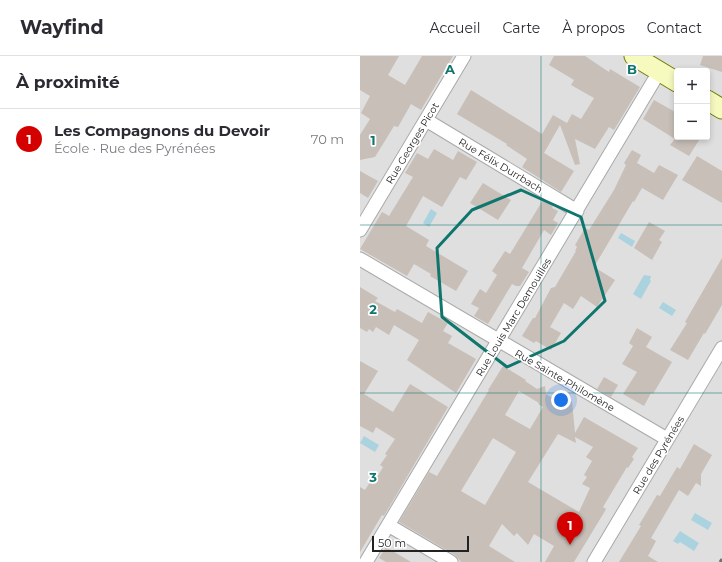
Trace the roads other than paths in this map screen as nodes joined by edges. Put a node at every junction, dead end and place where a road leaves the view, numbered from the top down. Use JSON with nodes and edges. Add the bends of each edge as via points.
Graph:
{"nodes":[{"id":1,"x":464,"y":56,"type":"edge"},
{"id":2,"x":634,"y":56,"type":"edge"},
{"id":3,"x":659,"y":72,"type":"junction"},
{"id":4,"x":674,"y":80,"type":"edge"},
{"id":5,"x":710,"y":102,"type":"edge"},
{"id":6,"x":722,"y":109,"type":"edge"},
{"id":7,"x":426,"y":120,"type":"junction"},
{"id":8,"x":577,"y":211,"type":"junction"},
{"id":9,"x":360,"y":230,"type":"edge"},
{"id":10,"x":360,"y":259,"type":"edge"},
{"id":11,"x":498,"y":341,"type":"junction"},
{"id":12,"x":722,"y":348,"type":"edge"},
{"id":13,"x":667,"y":439,"type":"junction"},
{"id":14,"x":388,"y":525,"type":"junction"},
{"id":15,"x":366,"y":562,"type":"edge"},
{"id":16,"x":451,"y":562,"type":"edge"},
{"id":17,"x":594,"y":562,"type":"edge"}],
"edges":[{"from":1,"to":7,"type":"street","name":"Rue Georges Picot"},
{"from":2,"to":3,"type":"main road"},
{"from":3,"to":4,"type":"main road"},
{"from":3,"to":8,"type":"street","name":"Rue Louis Marc Demouilles"},
{"from":5,"to":6,"type":"main road"},
{"from":7,"to":8,"type":"street","name":"Rue Félix Durrbach"},
{"from":7,"to":9,"type":"street","name":"Rue Georges Picot"},
{"from":8,"to":11,"type":"street","name":"Rue Louis Marc Demouilles"},
{"from":10,"to":11,"type":"street","name":"Rue Sainte-Philomène"},
{"from":11,"to":13,"type":"street","name":"Rue Sainte-Philomène"},
{"from":11,"to":14,"type":"street","name":"Rue Louis Marc Demouilles"},
{"from":12,"to":13,"type":"street","name":"Rue des Pyrénées"},
{"from":13,"to":17,"type":"street","name":"Rue des Pyrénées"},
{"from":14,"to":15,"type":"street","name":"Rue Louis Marc Demouilles"},
{"from":14,"to":16,"type":"street"}]}
